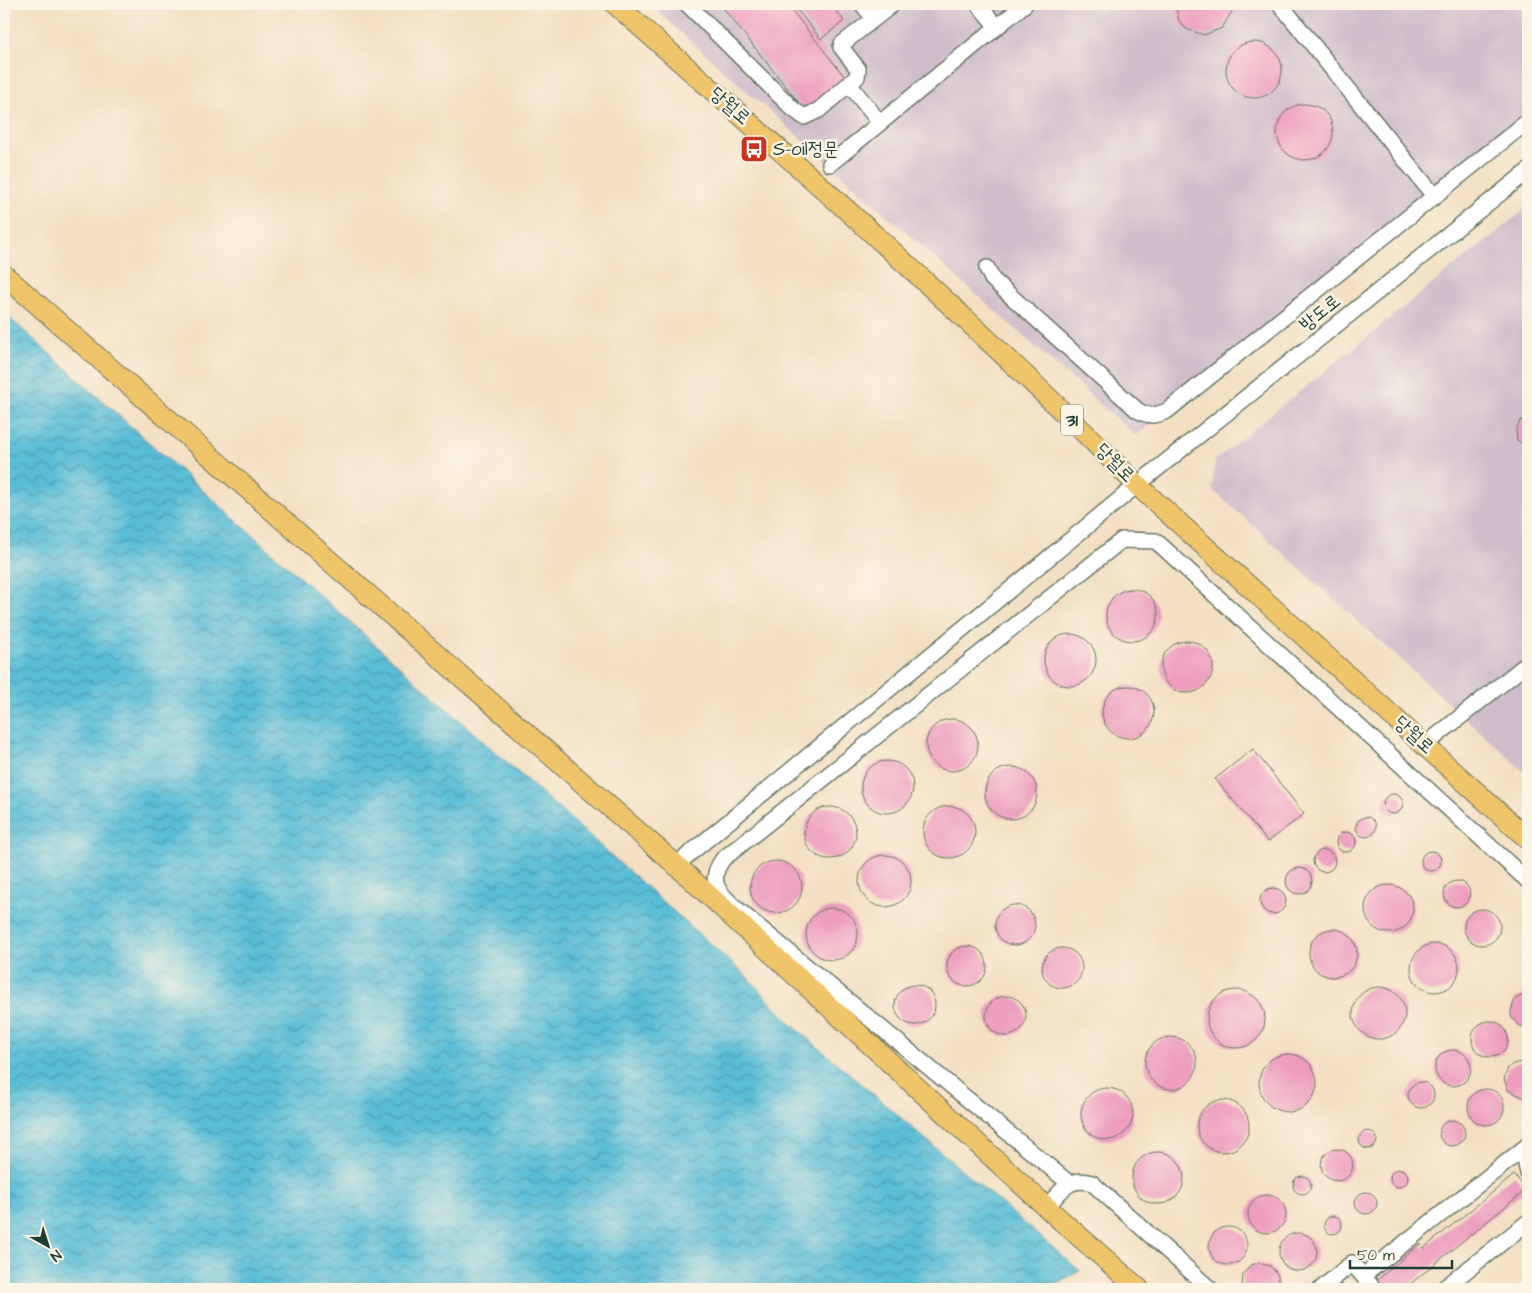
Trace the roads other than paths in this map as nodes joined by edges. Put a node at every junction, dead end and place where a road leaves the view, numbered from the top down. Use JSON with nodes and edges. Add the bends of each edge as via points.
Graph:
{"nodes":[{"id":1,"x":615,"y":4,"type":"edge"},
{"id":2,"x":687,"y":4,"type":"edge"},
{"id":3,"x":862,"y":4,"type":"edge"},
{"id":4,"x":893,"y":4,"type":"edge"},
{"id":5,"x":978,"y":4,"type":"edge"},
{"id":6,"x":1025,"y":4,"type":"edge"},
{"id":7,"x":1280,"y":4,"type":"edge"},
{"id":8,"x":874,"y":18,"type":"junction"},
{"id":9,"x":997,"y":27,"type":"junction"},
{"id":10,"x":849,"y":84,"type":"junction"},
{"id":11,"x":1528,"y":122,"type":"edge"},
{"id":12,"x":880,"y":123,"type":"junction"},
{"id":13,"x":830,"y":164,"type":"dead end"},
{"id":14,"x":1528,"y":171,"type":"edge"},
{"id":15,"x":1435,"y":197,"type":"junction"},
{"id":16,"x":987,"y":268,"type":"dead end"},
{"id":17,"x":4,"y":275,"type":"edge"},
{"id":18,"x":1137,"y":485,"type":"junction"},
{"id":19,"x":1528,"y":663,"type":"edge"},
{"id":20,"x":1426,"y":746,"type":"junction"},
{"id":21,"x":1528,"y":839,"type":"edge"},
{"id":22,"x":676,"y":865,"type":"junction"},
{"id":23,"x":1528,"y":882,"type":"edge"},
{"id":24,"x":1528,"y":1145,"type":"edge"},
{"id":25,"x":1528,"y":1150,"type":"edge"},
{"id":26,"x":1528,"y":1174,"type":"edge"},
{"id":27,"x":1069,"y":1184,"type":"junction"},
{"id":28,"x":1046,"y":1207,"type":"junction"},
{"id":29,"x":1528,"y":1222,"type":"edge"},
{"id":30,"x":1363,"y":1276,"type":"junction"},
{"id":31,"x":1139,"y":1289,"type":"edge"},
{"id":32,"x":1210,"y":1289,"type":"edge"},
{"id":33,"x":1321,"y":1289,"type":"edge"},
{"id":34,"x":1374,"y":1289,"type":"edge"},
{"id":35,"x":1443,"y":1289,"type":"edge"}],
"edges":[{"from":1,"to":18,"type":"main road","name":"당월로","number":"31","via":[[798,165]]},
{"from":2,"to":10,"type":"street","via":[[804,117],[819,110]]},
{"from":3,"to":8,"type":"street"},
{"from":4,"to":8,"type":"street"},
{"from":5,"to":9,"type":"street"},
{"from":6,"to":9,"type":"street"},
{"from":7,"to":15,"type":"street"},
{"from":8,"to":10,"type":"street","via":[[842,44],[858,69],[857,77]]},
{"from":9,"to":12,"type":"street"},
{"from":10,"to":12,"type":"street"},
{"from":11,"to":15,"type":"street"},
{"from":12,"to":13,"type":"street"},
{"from":14,"to":18,"type":"street","name":"방도로"},
{"from":15,"to":16,"type":"street","via":[[1167,411],[1156,416],[1144,415],[1137,410],[992,279]]},
{"from":17,"to":22,"type":"main road"},
{"from":18,"to":20,"type":"main road","name":"당월로","number":"31"},
{"from":18,"to":22,"type":"street","name":"방도로"},
{"from":19,"to":20,"type":"street"},
{"from":20,"to":21,"type":"main road","name":"당월로","number":"31"},
{"from":22,"to":28,"type":"main road"},
{"from":23,"to":27,"type":"street","via":[[1156,541],[1122,540],[723,859],[715,875],[723,896],[737,909]]},
{"from":24,"to":30,"type":"street"},
{"from":25,"to":26,"type":"street"},
{"from":27,"to":28,"type":"street"},
{"from":27,"to":32,"type":"street","via":[[1079,1179],[1092,1183]]},
{"from":28,"to":31,"type":"main road"},
{"from":29,"to":35,"type":"street"},
{"from":30,"to":33,"type":"street","via":[[1352,1263]]},
{"from":30,"to":34,"type":"street"}]}
